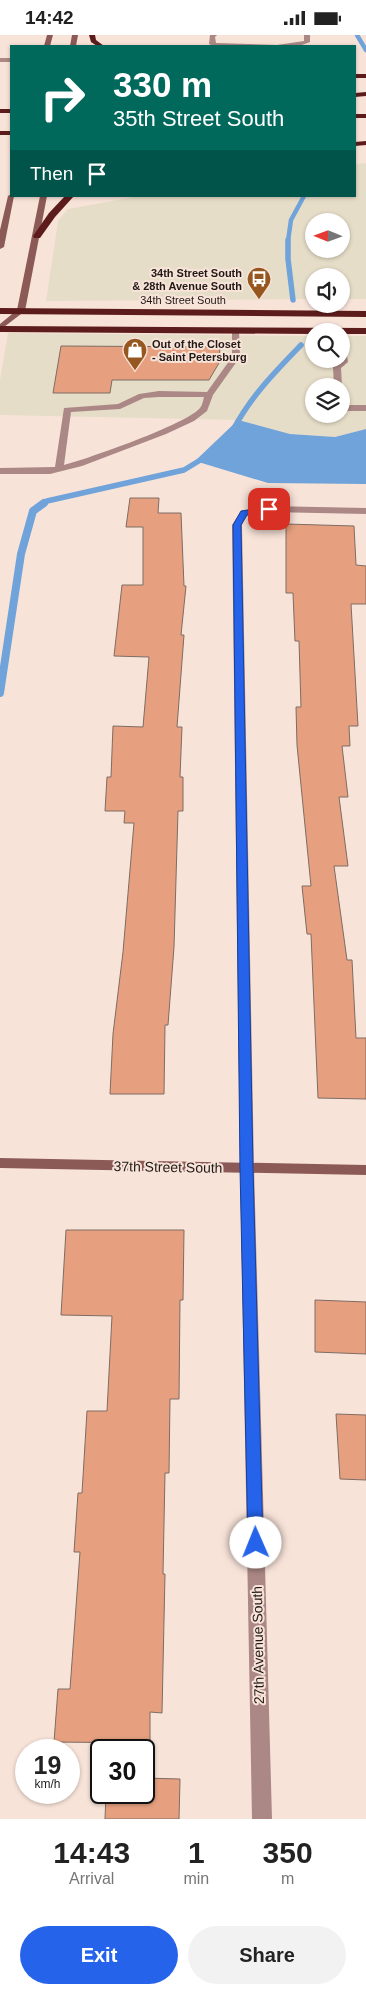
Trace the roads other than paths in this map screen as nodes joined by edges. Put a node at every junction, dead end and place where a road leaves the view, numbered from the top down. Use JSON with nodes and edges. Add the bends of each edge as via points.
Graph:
{"nodes":[{"id":1,"x":92,"y":35,"type":"edge"},
{"id":2,"x":214,"y":35,"type":"edge"},
{"id":3,"x":307,"y":35,"type":"edge"},
{"id":4,"x":99,"y":45,"type":"edge"},
{"id":5,"x":11,"y":197,"type":"edge"},
{"id":6,"x":44,"y":197,"type":"edge"},
{"id":7,"x":69,"y":197,"type":"edge"},
{"id":8,"x":37,"y":236,"type":"junction"},
{"id":9,"x":0,"y":247,"type":"edge"},
{"id":10,"x":0,"y":311,"type":"edge"},
{"id":11,"x":21,"y":311,"type":"junction"},
{"id":12,"x":366,"y":314,"type":"edge"},
{"id":13,"x":0,"y":328,"type":"edge"},
{"id":14,"x":236,"y":330,"type":"junction"},
{"id":15,"x":305,"y":331,"type":"edge"},
{"id":16,"x":350,"y":331,"type":"edge"},
{"id":17,"x":366,"y":331,"type":"edge"},
{"id":18,"x":209,"y":395,"type":"junction"},
{"id":19,"x":350,"y":408,"type":"edge"},
{"id":20,"x":366,"y":408,"type":"edge"},
{"id":21,"x":59,"y":469,"type":"junction"},
{"id":22,"x":0,"y":471,"type":"edge"},
{"id":23,"x":366,"y":511,"type":"edge"},
{"id":24,"x":0,"y":1163,"type":"edge"},
{"id":25,"x":247,"y":1168,"type":"junction"},
{"id":26,"x":366,"y":1170,"type":"edge"},
{"id":27,"x":262,"y":1819,"type":"edge"}],
"edges":[{"from":1,"to":4,"type":"highway","via":[[93,41]]},
{"from":2,"to":3,"type":"street","via":[[212,44],[216,45],[302,45],[307,42]]},
{"from":5,"to":9,"type":"main road"},
{"from":6,"to":8,"type":"main road"},
{"from":7,"to":8,"type":"highway"},
{"from":8,"to":11,"type":"main road"},
{"from":10,"to":11,"type":"highway","name":"34th Street South"},
{"from":11,"to":12,"type":"highway","name":"34th Street South"},
{"from":11,"to":13,"type":"main road"},
{"from":13,"to":14,"type":"highway"},
{"from":14,"to":15,"type":"highway"},
{"from":14,"to":18,"type":"street","via":[[236,357]]},
{"from":16,"to":17,"type":"highway"},
{"from":18,"to":21,"type":"street","via":[[204,409],[191,419],[113,453]]},
{"from":18,"to":21,"type":"street","via":[[159,394],[142,396],[120,406],[67,410]]},
{"from":19,"to":20,"type":"street"},
{"from":21,"to":22,"type":"street","via":[[21,473]]},
{"from":23,"to":25,"type":"street","name":"27th Avenue South","via":[[269,509],[244,513],[237,525]]},
{"from":24,"to":25,"type":"main road","name":"37th Street South"},
{"from":25,"to":26,"type":"main road","name":"37th Street South"},
{"from":25,"to":27,"type":"street","name":"27th Avenue South"}]}
